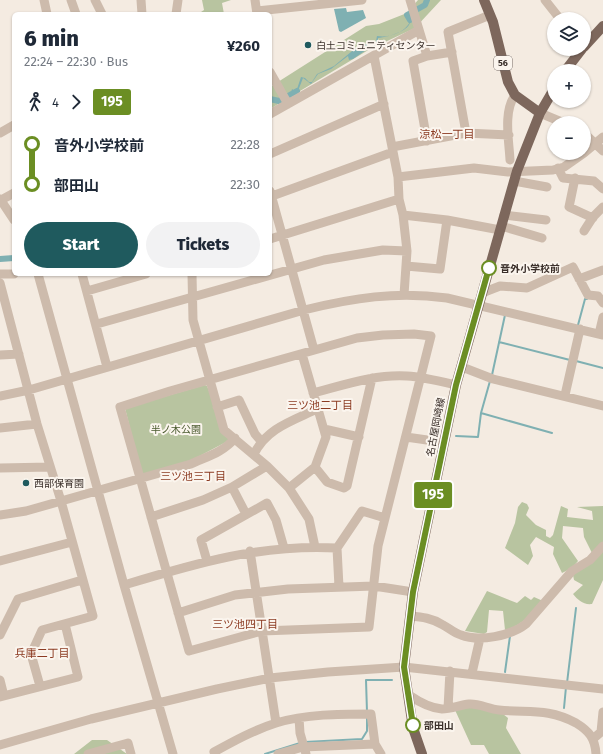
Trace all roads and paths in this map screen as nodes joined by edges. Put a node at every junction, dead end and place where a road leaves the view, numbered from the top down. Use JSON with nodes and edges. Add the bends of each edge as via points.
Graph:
{"nodes":[{"id":1,"x":44,"y":0,"type":"edge"},
{"id":2,"x":71,"y":0,"type":"edge"},
{"id":3,"x":95,"y":0,"type":"edge"},
{"id":4,"x":141,"y":0,"type":"edge"},
{"id":5,"x":178,"y":0,"type":"edge"},
{"id":6,"x":255,"y":0,"type":"edge"},
{"id":7,"x":362,"y":0,"type":"edge"},
{"id":8,"x":410,"y":0,"type":"edge"},
{"id":9,"x":484,"y":0,"type":"edge"},
{"id":10,"x":545,"y":0,"type":"edge"},
{"id":11,"x":327,"y":2,"type":"edge"},
{"id":12,"x":283,"y":4,"type":"edge"},
{"id":13,"x":47,"y":12,"type":"edge"},
{"id":14,"x":75,"y":12,"type":"edge"},
{"id":15,"x":101,"y":12,"type":"edge"},
{"id":16,"x":142,"y":12,"type":"edge"},
{"id":17,"x":176,"y":12,"type":"edge"},
{"id":18,"x":257,"y":12,"type":"edge"},
{"id":19,"x":260,"y":12,"type":"edge"},
{"id":20,"x":554,"y":12,"type":"edge"},
{"id":21,"x":490,"y":15,"type":"junction"},
{"id":22,"x":603,"y":26,"type":"edge"},
{"id":23,"x":419,"y":30,"type":"junction"},
{"id":24,"x":591,"y":38,"type":"edge"},
{"id":25,"x":452,"y":52,"type":"junction"},
{"id":26,"x":374,"y":56,"type":"junction"},
{"id":27,"x":427,"y":56,"type":"junction"},
{"id":28,"x":272,"y":75,"type":"edge"},
{"id":29,"x":515,"y":95,"type":"junction"},
{"id":30,"x":547,"y":101,"type":"edge"},
{"id":31,"x":288,"y":103,"type":"junction"},
{"id":32,"x":384,"y":104,"type":"junction"},
{"id":33,"x":272,"y":113,"type":"edge"},
{"id":34,"x":540,"y":113,"type":"junction"},
{"id":35,"x":547,"y":116,"type":"edge"},
{"id":36,"x":12,"y":127,"type":"edge"},
{"id":37,"x":0,"y":133,"type":"edge"},
{"id":38,"x":466,"y":133,"type":"junction"},
{"id":39,"x":509,"y":135,"type":"junction"},
{"id":40,"x":600,"y":140,"type":"edge"},
{"id":41,"x":427,"y":141,"type":"junction"},
{"id":42,"x":591,"y":147,"type":"edge"},
{"id":43,"x":393,"y":150,"type":"junction"},
{"id":44,"x":603,"y":151,"type":"edge"},
{"id":45,"x":272,"y":153,"type":"edge"},
{"id":46,"x":510,"y":160,"type":"dead end"},
{"id":47,"x":574,"y":160,"type":"edge"},
{"id":48,"x":558,"y":168,"type":"junction"},
{"id":49,"x":516,"y":176,"type":"junction"},
{"id":50,"x":398,"y":177,"type":"junction"},
{"id":51,"x":575,"y":178,"type":"junction"},
{"id":52,"x":547,"y":187,"type":"dead end"},
{"id":53,"x":603,"y":188,"type":"edge"},
{"id":54,"x":272,"y":193,"type":"edge"},
{"id":55,"x":12,"y":194,"type":"edge"},
{"id":56,"x":272,"y":197,"type":"edge"},
{"id":57,"x":399,"y":199,"type":"junction"},
{"id":58,"x":0,"y":200,"type":"edge"},
{"id":59,"x":603,"y":207,"type":"edge"},
{"id":60,"x":403,"y":215,"type":"junction"},
{"id":61,"x":504,"y":215,"type":"junction"},
{"id":62,"x":12,"y":217,"type":"edge"},
{"id":63,"x":593,"y":218,"type":"junction"},
{"id":64,"x":447,"y":220,"type":"junction"},
{"id":65,"x":546,"y":220,"type":"dead end"},
{"id":66,"x":501,"y":228,"type":"junction"},
{"id":67,"x":584,"y":231,"type":"dead end"},
{"id":68,"x":282,"y":235,"type":"junction"},
{"id":69,"x":272,"y":238,"type":"edge"},
{"id":70,"x":542,"y":238,"type":"dead end"},
{"id":71,"x":407,"y":251,"type":"junction"},
{"id":72,"x":406,"y":266,"type":"junction"},
{"id":73,"x":292,"y":270,"type":"junction"},
{"id":74,"x":603,"y":270,"type":"edge"},
{"id":75,"x":0,"y":274,"type":"edge"},
{"id":76,"x":12,"y":274,"type":"edge"},
{"id":77,"x":39,"y":276,"type":"edge"},
{"id":78,"x":83,"y":276,"type":"edge"},
{"id":79,"x":139,"y":276,"type":"edge"},
{"id":80,"x":192,"y":276,"type":"edge"},
{"id":81,"x":270,"y":276,"type":"edge"},
{"id":82,"x":272,"y":276,"type":"edge"},
{"id":83,"x":585,"y":276,"type":"junction"},
{"id":84,"x":0,"y":284,"type":"edge"},
{"id":85,"x":88,"y":291,"type":"junction"},
{"id":86,"x":482,"y":293,"type":"junction"},
{"id":87,"x":404,"y":295,"type":"junction"},
{"id":88,"x":191,"y":298,"type":"junction"},
{"id":89,"x":603,"y":303,"type":"edge"},
{"id":90,"x":478,"y":305,"type":"junction"},
{"id":91,"x":304,"y":310,"type":"junction"},
{"id":92,"x":4,"y":314,"type":"edge"},
{"id":93,"x":603,"y":317,"type":"edge"},
{"id":94,"x":97,"y":324,"type":"junction"},
{"id":95,"x":580,"y":329,"type":"junction"},
{"id":96,"x":601,"y":334,"type":"edge"},
{"id":97,"x":198,"y":340,"type":"junction"},
{"id":98,"x":314,"y":350,"type":"junction"},
{"id":99,"x":19,"y":354,"type":"junction"},
{"id":100,"x":302,"y":354,"type":"junction"},
{"id":101,"x":0,"y":355,"type":"edge"},
{"id":102,"x":107,"y":367,"type":"junction"},
{"id":103,"x":462,"y":367,"type":"junction"},
{"id":104,"x":420,"y":377,"type":"junction"},
{"id":105,"x":67,"y":378,"type":"junction"},
{"id":106,"x":372,"y":378,"type":"junction"},
{"id":107,"x":209,"y":380,"type":"junction"},
{"id":108,"x":456,"y":385,"type":"junction"},
{"id":109,"x":29,"y":390,"type":"junction"},
{"id":110,"x":313,"y":393,"type":"junction"},
{"id":111,"x":565,"y":395,"type":"junction"},
{"id":112,"x":0,"y":396,"type":"edge"},
{"id":113,"x":603,"y":406,"type":"edge"},
{"id":114,"x":217,"y":407,"type":"junction"},
{"id":115,"x":317,"y":409,"type":"junction"},
{"id":116,"x":37,"y":424,"type":"junction"},
{"id":117,"x":0,"y":428,"type":"edge"},
{"id":118,"x":324,"y":429,"type":"junction"},
{"id":119,"x":358,"y":436,"type":"junction"},
{"id":120,"x":406,"y":437,"type":"junction"},
{"id":121,"x":235,"y":438,"type":"junction"},
{"id":122,"x":261,"y":441,"type":"junction"},
{"id":123,"x":444,"y":441,"type":"junction"},
{"id":124,"x":254,"y":454,"type":"junction"},
{"id":125,"x":50,"y":466,"type":"junction"},
{"id":126,"x":267,"y":466,"type":"junction"},
{"id":127,"x":315,"y":467,"type":"junction"},
{"id":128,"x":0,"y":468,"type":"edge"},
{"id":129,"x":140,"y":479,"type":"junction"},
{"id":130,"x":232,"y":487,"type":"junction"},
{"id":131,"x":289,"y":488,"type":"junction"},
{"id":132,"x":97,"y":490,"type":"junction"},
{"id":133,"x":61,"y":501,"type":"junction"},
{"id":134,"x":246,"y":514,"type":"junction"},
{"id":135,"x":0,"y":515,"type":"edge"},
{"id":136,"x":151,"y":516,"type":"junction"},
{"id":137,"x":385,"y":518,"type":"junction"},
{"id":138,"x":72,"y":542,"type":"junction"},
{"id":139,"x":603,"y":546,"type":"edge"},
{"id":140,"x":315,"y":547,"type":"junction"},
{"id":141,"x":284,"y":548,"type":"junction"},
{"id":142,"x":337,"y":548,"type":"junction"},
{"id":143,"x":250,"y":551,"type":"junction"},
{"id":144,"x":0,"y":561,"type":"edge"},
{"id":145,"x":207,"y":561,"type":"junction"},
{"id":146,"x":166,"y":572,"type":"junction"},
{"id":147,"x":82,"y":580,"type":"junction"},
{"id":148,"x":124,"y":585,"type":"junction"},
{"id":149,"x":374,"y":586,"type":"junction"},
{"id":150,"x":339,"y":587,"type":"junction"},
{"id":151,"x":256,"y":592,"type":"junction"},
{"id":152,"x":413,"y":592,"type":"junction"},
{"id":153,"x":178,"y":612,"type":"junction"},
{"id":154,"x":410,"y":616,"type":"junction"},
{"id":155,"x":3,"y":622,"type":"edge"},
{"id":156,"x":65,"y":624,"type":"junction"},
{"id":157,"x":262,"y":631,"type":"junction"},
{"id":158,"x":0,"y":636,"type":"edge"},
{"id":159,"x":480,"y":638,"type":"junction"},
{"id":160,"x":404,"y":667,"type":"junction"},
{"id":161,"x":450,"y":671,"type":"junction"},
{"id":162,"x":472,"y":673,"type":"junction"},
{"id":163,"x":270,"y":678,"type":"junction"},
{"id":164,"x":0,"y":680,"type":"edge"},
{"id":165,"x":40,"y":686,"type":"junction"},
{"id":166,"x":603,"y":689,"type":"edge"},
{"id":167,"x":409,"y":695,"type":"junction"},
{"id":168,"x":2,"y":697,"type":"edge"},
{"id":169,"x":159,"y":703,"type":"junction"},
{"id":170,"x":448,"y":708,"type":"junction"},
{"id":171,"x":603,"y":712,"type":"edge"},
{"id":172,"x":298,"y":718,"type":"junction"},
{"id":173,"x":276,"y":723,"type":"junction"},
{"id":174,"x":594,"y":738,"type":"junction"},
{"id":175,"x":375,"y":744,"type":"junction"},
{"id":176,"x":0,"y":745,"type":"edge"},
{"id":177,"x":304,"y":751,"type":"edge"},
{"id":178,"x":88,"y":754,"type":"edge"},
{"id":179,"x":131,"y":754,"type":"edge"},
{"id":180,"x":173,"y":754,"type":"edge"},
{"id":181,"x":215,"y":754,"type":"edge"},
{"id":182,"x":278,"y":754,"type":"edge"},
{"id":183,"x":380,"y":754,"type":"edge"},
{"id":184,"x":422,"y":754,"type":"edge"},
{"id":185,"x":596,"y":754,"type":"edge"}],
"edges":[{"from":1,"to":13,"type":"street"},
{"from":2,"to":14,"type":"street"},
{"from":3,"to":15,"type":"street"},
{"from":4,"to":16,"type":"street"},
{"from":5,"to":17,"type":"street"},
{"from":6,"to":18,"type":"street"},
{"from":7,"to":11,"type":"street"},
{"from":8,"to":23,"type":"street"},
{"from":9,"to":21,"type":"main road","number":"56"},
{"from":10,"to":20,"type":"street"},
{"from":11,"to":12,"type":"street"},
{"from":12,"to":19,"type":"street"},
{"from":21,"to":25,"type":"street","via":[[448,32]]},
{"from":21,"to":29,"type":"main road","number":"56","via":[[508,82]]},
{"from":22,"to":24,"type":"main road"},
{"from":23,"to":26,"type":"street"},
{"from":23,"to":27,"type":"street"},
{"from":25,"to":27,"type":"street"},
{"from":25,"to":38,"type":"street"},
{"from":26,"to":31,"type":"street"},
{"from":26,"to":32,"type":"street"},
{"from":27,"to":41,"type":"street","via":[[413,61]]},
{"from":28,"to":31,"type":"street"},
{"from":29,"to":34,"type":"main road","number":"56"},
{"from":29,"to":39,"type":"street","via":[[508,110]]},
{"from":30,"to":34,"type":"main road","name":"名古屋岡崎線"},
{"from":31,"to":33,"type":"street"},
{"from":32,"to":43,"type":"street"},
{"from":32,"to":45,"type":"street"},
{"from":34,"to":35,"type":"street"},
{"from":34,"to":49,"type":"main road","name":"名古屋岡崎線"},
{"from":36,"to":37,"type":"street"},
{"from":38,"to":39,"type":"street"},
{"from":38,"to":41,"type":"street"},
{"from":39,"to":46,"type":"street"},
{"from":40,"to":42,"type":"street"},
{"from":40,"to":44,"type":"street"},
{"from":41,"to":43,"type":"street"},
{"from":43,"to":50,"type":"street"},
{"from":43,"to":54,"type":"street"},
{"from":47,"to":48,"type":"street"},
{"from":48,"to":49,"type":"street"},
{"from":48,"to":51,"type":"street","via":[[563,178]]},
{"from":49,"to":50,"type":"street","via":[[508,172],[474,168]]},
{"from":49,"to":52,"type":"street"},
{"from":49,"to":61,"type":"main road","name":"名古屋岡崎線"},
{"from":50,"to":57,"type":"street"},
{"from":51,"to":53,"type":"street","via":[[594,181]]},
{"from":51,"to":63,"type":"street","via":[[569,207]]},
{"from":55,"to":58,"type":"street"},
{"from":56,"to":68,"type":"street"},
{"from":57,"to":60,"type":"street"},
{"from":57,"to":68,"type":"street"},
{"from":58,"to":62,"type":"street"},
{"from":59,"to":63,"type":"street"},
{"from":60,"to":64,"type":"street"},
{"from":60,"to":71,"type":"street"},
{"from":61,"to":65,"type":"street"},
{"from":61,"to":66,"type":"main road","name":"名古屋岡崎線"},
{"from":63,"to":67,"type":"street"},
{"from":64,"to":66,"type":"street"},
{"from":64,"to":72,"type":"street","via":[[440,269]]},
{"from":66,"to":70,"type":"street"},
{"from":66,"to":86,"type":"main road","name":"名古屋岡崎線"},
{"from":68,"to":69,"type":"street"},
{"from":68,"to":73,"type":"street"},
{"from":71,"to":72,"type":"street"},
{"from":71,"to":73,"type":"street","via":[[383,250],[354,254]]},
{"from":72,"to":87,"type":"street"},
{"from":73,"to":82,"type":"street"},
{"from":73,"to":91,"type":"street"},
{"from":74,"to":83,"type":"street"},
{"from":75,"to":76,"type":"street"},
{"from":77,"to":105,"type":"street"},
{"from":78,"to":85,"type":"street"},
{"from":79,"to":85,"type":"street"},
{"from":80,"to":88,"type":"street"},
{"from":81,"to":88,"type":"street"},
{"from":83,"to":86,"type":"street","via":[[573,267],[527,288],[500,286]]},
{"from":83,"to":89,"type":"street","via":[[588,295],[598,296]]},
{"from":84,"to":92,"type":"street"},
{"from":85,"to":94,"type":"street"},
{"from":86,"to":90,"type":"main road","name":"名古屋岡崎線"},
{"from":87,"to":90,"type":"street","via":[[447,298]]},
{"from":87,"to":91,"type":"street","via":[[363,298]]},
{"from":88,"to":94,"type":"street"},
{"from":88,"to":97,"type":"street"},
{"from":90,"to":95,"type":"street"},
{"from":90,"to":103,"type":"main road","name":"名古屋岡崎線"},
{"from":91,"to":97,"type":"street"},
{"from":91,"to":98,"type":"street"},
{"from":92,"to":99,"type":"street"},
{"from":93,"to":96,"type":"street"},
{"from":94,"to":102,"type":"street"},
{"from":95,"to":96,"type":"street"},
{"from":95,"to":111,"type":"street"},
{"from":97,"to":102,"type":"street"},
{"from":97,"to":107,"type":"street"},
{"from":98,"to":100,"type":"street"},
{"from":98,"to":104,"type":"street","via":[[357,338],[383,335],[431,336]]},
{"from":99,"to":101,"type":"street"},
{"from":99,"to":109,"type":"street"},
{"from":100,"to":107,"type":"street"},
{"from":100,"to":110,"type":"street"},
{"from":102,"to":105,"type":"street"},
{"from":103,"to":108,"type":"main road","name":"名古屋岡崎線"},
{"from":103,"to":111,"type":"street","via":[[493,379]]},
{"from":104,"to":106,"type":"street"},
{"from":104,"to":108,"type":"street"},
{"from":104,"to":120,"type":"street"},
{"from":105,"to":109,"type":"street"},
{"from":105,"to":132,"type":"street"},
{"from":106,"to":110,"type":"street"},
{"from":106,"to":119,"type":"street"},
{"from":107,"to":114,"type":"street"},
{"from":107,"to":129,"type":"street","via":[[120,407]]},
{"from":108,"to":123,"type":"main road","name":"名古屋岡崎線"},
{"from":109,"to":112,"type":"street"},
{"from":109,"to":116,"type":"street"},
{"from":110,"to":115,"type":"street"},
{"from":111,"to":113,"type":"street"},
{"from":114,"to":121,"type":"street","via":[[224,430]]},
{"from":114,"to":122,"type":"street","via":[[239,400]]},
{"from":115,"to":118,"type":"street"},
{"from":115,"to":122,"type":"street","via":[[270,432]]},
{"from":116,"to":117,"type":"street"},
{"from":116,"to":125,"type":"street"},
{"from":118,"to":119,"type":"street"},
{"from":118,"to":127,"type":"street","via":[[326,437]]},
{"from":119,"to":127,"type":"street","via":[[347,486],[344,488],[327,482]]},
{"from":120,"to":123,"type":"street"},
{"from":120,"to":137,"type":"street"},
{"from":121,"to":124,"type":"street"},
{"from":121,"to":129,"type":"street","via":[[214,454]]},
{"from":122,"to":124,"type":"street"},
{"from":123,"to":152,"type":"main road","name":"名古屋岡崎線"},
{"from":124,"to":126,"type":"street"},
{"from":125,"to":128,"type":"street"},
{"from":125,"to":133,"type":"street"},
{"from":126,"to":130,"type":"street"},
{"from":126,"to":131,"type":"street"},
{"from":127,"to":131,"type":"street"},
{"from":129,"to":132,"type":"street"},
{"from":129,"to":136,"type":"street"},
{"from":130,"to":134,"type":"street"},
{"from":130,"to":136,"type":"street","via":[[203,500]]},
{"from":131,"to":140,"type":"street","via":[[309,518]]},
{"from":132,"to":133,"type":"street"},
{"from":132,"to":148,"type":"street"},
{"from":133,"to":135,"type":"street"},
{"from":133,"to":138,"type":"street"},
{"from":134,"to":141,"type":"street","via":[[266,503],[276,520]]},
{"from":134,"to":145,"type":"street","via":[[201,540]]},
{"from":136,"to":146,"type":"street"},
{"from":137,"to":142,"type":"street","via":[[362,511]]},
{"from":137,"to":149,"type":"street","via":[[378,546]]},
{"from":138,"to":144,"type":"street"},
{"from":138,"to":147,"type":"street"},
{"from":139,"to":159,"type":"street","via":[[590,560],[572,571],[524,626]]},
{"from":140,"to":141,"type":"street"},
{"from":140,"to":142,"type":"street"},
{"from":141,"to":143,"type":"street"},
{"from":142,"to":150,"type":"street"},
{"from":143,"to":145,"type":"street"},
{"from":143,"to":151,"type":"street"},
{"from":145,"to":146,"type":"street"},
{"from":146,"to":148,"type":"street"},
{"from":146,"to":153,"type":"street"},
{"from":147,"to":155,"type":"street","via":[[18,599]]},
{"from":147,"to":156,"type":"street","via":[[92,616]]},
{"from":148,"to":169,"type":"street"},
{"from":149,"to":150,"type":"street"},
{"from":149,"to":152,"type":"street"},
{"from":149,"to":157,"type":"street","via":[[369,627]]},
{"from":150,"to":151,"type":"street"},
{"from":151,"to":153,"type":"street","via":[[235,595]]},
{"from":151,"to":157,"type":"street"},
{"from":152,"to":154,"type":"main road","name":"名古屋岡崎線"},
{"from":153,"to":157,"type":"street","via":[[189,651]]},
{"from":154,"to":159,"type":"street","via":[[432,619],[461,635]]},
{"from":154,"to":160,"type":"main road","name":"名古屋岡崎線"},
{"from":155,"to":158,"type":"street"},
{"from":156,"to":165,"type":"street","via":[[42,630],[31,654]]},
{"from":156,"to":165,"type":"street","via":[[78,677]]},
{"from":157,"to":163,"type":"street"},
{"from":159,"to":162,"type":"street"},
{"from":160,"to":161,"type":"street"},
{"from":160,"to":163,"type":"street"},
{"from":160,"to":167,"type":"main road","name":"名古屋岡崎線"},
{"from":161,"to":162,"type":"street"},
{"from":161,"to":170,"type":"street"},
{"from":162,"to":166,"type":"street"},
{"from":163,"to":169,"type":"street"},
{"from":163,"to":173,"type":"street"},
{"from":164,"to":168,"type":"street"},
{"from":165,"to":168,"type":"street"},
{"from":167,"to":170,"type":"street","via":[[427,706]]},
{"from":167,"to":184,"type":"main road","name":"名古屋岡崎線","via":[[413,728]]},
{"from":169,"to":176,"type":"street"},
{"from":169,"to":180,"type":"street"},
{"from":170,"to":174,"type":"street","via":[[471,703],[493,710],[551,712],[583,727]]},
{"from":171,"to":174,"type":"street","via":[[601,732]]},
{"from":172,"to":173,"type":"street"},
{"from":172,"to":175,"type":"street","via":[[371,714]]},
{"from":172,"to":177,"type":"street"},
{"from":173,"to":181,"type":"street","via":[[237,739],[214,752]]},
{"from":174,"to":185,"type":"street"},
{"from":175,"to":177,"type":"street"},
{"from":175,"to":183,"type":"street"},
{"from":177,"to":182,"type":"street"},
{"from":178,"to":179,"type":"street","via":[[128,743]]}]}
